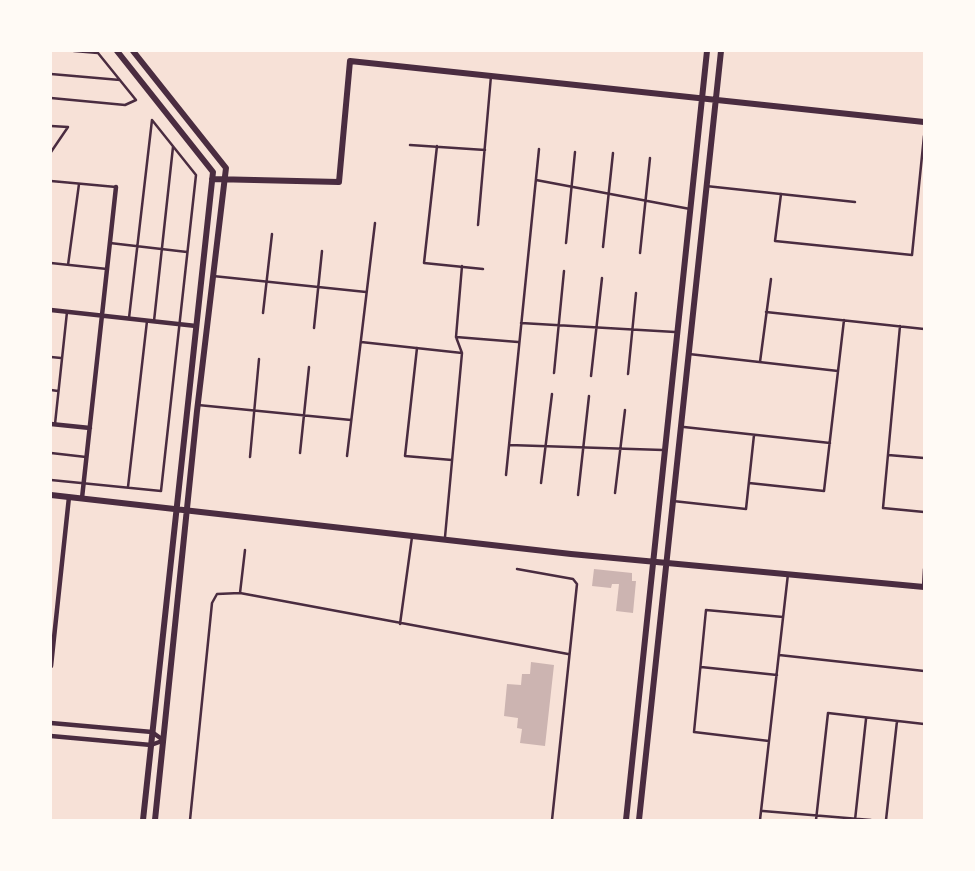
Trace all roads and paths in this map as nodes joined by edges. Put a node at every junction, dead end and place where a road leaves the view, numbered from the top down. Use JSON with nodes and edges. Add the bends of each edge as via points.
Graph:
{"nodes":[{"id":1,"x":74,"y":51,"type":"edge"},
{"id":2,"x":117,"y":51,"type":"edge"},
{"id":3,"x":133,"y":51,"type":"edge"},
{"id":4,"x":707,"y":51,"type":"edge"},
{"id":5,"x":721,"y":51,"type":"edge"},
{"id":6,"x":51,"y":74,"type":"edge"},
{"id":7,"x":491,"y":76,"type":"junction"},
{"id":8,"x":120,"y":80,"type":"junction"},
{"id":9,"x":51,"y":98,"type":"edge"},
{"id":10,"x":702,"y":98,"type":"junction"},
{"id":11,"x":716,"y":99,"type":"junction"},
{"id":12,"x":924,"y":122,"type":"edge"},
{"id":13,"x":51,"y":126,"type":"edge"},
{"id":14,"x":924,"y":135,"type":"edge"},
{"id":15,"x":410,"y":145,"type":"dead end"},
{"id":16,"x":173,"y":146,"type":"junction"},
{"id":17,"x":437,"y":146,"type":"junction"},
{"id":18,"x":539,"y":149,"type":"dead end"},
{"id":19,"x":485,"y":150,"type":"junction"},
{"id":20,"x":51,"y":152,"type":"edge"},
{"id":21,"x":575,"y":152,"type":"dead end"},
{"id":22,"x":612,"y":153,"type":"dead end"},
{"id":23,"x":650,"y":158,"type":"dead end"},
{"id":24,"x":212,"y":179,"type":"junction"},
{"id":25,"x":225,"y":179,"type":"junction"},
{"id":26,"x":536,"y":180,"type":"junction"},
{"id":27,"x":51,"y":181,"type":"edge"},
{"id":28,"x":79,"y":184,"type":"junction"},
{"id":29,"x":706,"y":186,"type":"junction"},
{"id":30,"x":116,"y":187,"type":"joint"},
{"id":31,"x":572,"y":187,"type":"junction"},
{"id":32,"x":609,"y":194,"type":"junction"},
{"id":33,"x":781,"y":194,"type":"junction"},
{"id":34,"x":918,"y":197,"type":"junction"},
{"id":35,"x":924,"y":197,"type":"edge"},
{"id":36,"x":645,"y":201,"type":"junction"},
{"id":37,"x":855,"y":202,"type":"dead end"},
{"id":38,"x":690,"y":209,"type":"junction"},
{"id":39,"x":375,"y":223,"type":"dead end"},
{"id":40,"x":478,"y":225,"type":"dead end"},
{"id":41,"x":272,"y":234,"type":"dead end"},
{"id":42,"x":110,"y":243,"type":"junction"},
{"id":43,"x":566,"y":243,"type":"dead end"},
{"id":44,"x":138,"y":246,"type":"junction"},
{"id":45,"x":603,"y":247,"type":"dead end"},
{"id":46,"x":161,"y":249,"type":"junction"},
{"id":47,"x":322,"y":251,"type":"dead end"},
{"id":48,"x":187,"y":252,"type":"junction"},
{"id":49,"x":640,"y":253,"type":"dead end"},
{"id":50,"x":51,"y":263,"type":"edge"},
{"id":51,"x":68,"y":265,"type":"junction"},
{"id":52,"x":462,"y":267,"type":"junction"},
{"id":53,"x":107,"y":269,"type":"junction"},
{"id":54,"x":483,"y":269,"type":"dead end"},
{"id":55,"x":564,"y":271,"type":"dead end"},
{"id":56,"x":213,"y":275,"type":"junction"},
{"id":57,"x":602,"y":278,"type":"dead end"},
{"id":58,"x":771,"y":279,"type":"dead end"},
{"id":59,"x":267,"y":281,"type":"junction"},
{"id":60,"x":318,"y":287,"type":"junction"},
{"id":61,"x":366,"y":292,"type":"junction"},
{"id":62,"x":636,"y":293,"type":"dead end"},
{"id":63,"x":51,"y":310,"type":"edge"},
{"id":64,"x":67,"y":312,"type":"junction"},
{"id":65,"x":766,"y":312,"type":"junction"},
{"id":66,"x":263,"y":313,"type":"dead end"},
{"id":67,"x":102,"y":316,"type":"junction"},
{"id":68,"x":129,"y":319,"type":"junction"},
{"id":69,"x":844,"y":320,"type":"junction"},
{"id":70,"x":151,"y":321,"type":"junction"},
{"id":71,"x":521,"y":323,"type":"junction"},
{"id":72,"x":179,"y":324,"type":"junction"},
{"id":73,"x":559,"y":325,"type":"junction"},
{"id":74,"x":196,"y":326,"type":"junction"},
{"id":75,"x":900,"y":326,"type":"junction"},
{"id":76,"x":597,"y":327,"type":"junction"},
{"id":77,"x":314,"y":328,"type":"dead end"},
{"id":78,"x":924,"y":329,"type":"edge"},
{"id":79,"x":632,"y":330,"type":"junction"},
{"id":80,"x":677,"y":332,"type":"junction"},
{"id":81,"x":456,"y":337,"type":"junction"},
{"id":82,"x":361,"y":342,"type":"junction"},
{"id":83,"x":519,"y":342,"type":"junction"},
{"id":84,"x":417,"y":348,"type":"junction"},
{"id":85,"x":462,"y":353,"type":"junction"},
{"id":86,"x":689,"y":354,"type":"junction"},
{"id":87,"x":51,"y":357,"type":"edge"},
{"id":88,"x":62,"y":359,"type":"junction"},
{"id":89,"x":259,"y":359,"type":"dead end"},
{"id":90,"x":760,"y":362,"type":"junction"},
{"id":91,"x":309,"y":366,"type":"dead end"},
{"id":92,"x":838,"y":371,"type":"junction"},
{"id":93,"x":554,"y":373,"type":"dead end"},
{"id":94,"x":628,"y":374,"type":"dead end"},
{"id":95,"x":591,"y":376,"type":"dead end"},
{"id":96,"x":51,"y":390,"type":"edge"},
{"id":97,"x":58,"y":391,"type":"junction"},
{"id":98,"x":551,"y":394,"type":"dead end"},
{"id":99,"x":589,"y":396,"type":"dead end"},
{"id":100,"x":198,"y":405,"type":"junction"},
{"id":101,"x":625,"y":410,"type":"dead end"},
{"id":102,"x":254,"y":411,"type":"junction"},
{"id":103,"x":304,"y":416,"type":"junction"},
{"id":104,"x":351,"y":421,"type":"junction"},
{"id":105,"x":53,"y":424,"type":"edge"},
{"id":106,"x":681,"y":427,"type":"junction"},
{"id":107,"x":90,"y":428,"type":"junction"},
{"id":108,"x":754,"y":435,"type":"junction"},
{"id":109,"x":830,"y":443,"type":"junction"},
{"id":110,"x":509,"y":444,"type":"junction"},
{"id":111,"x":546,"y":446,"type":"junction"},
{"id":112,"x":583,"y":447,"type":"junction"},
{"id":113,"x":621,"y":449,"type":"junction"},
{"id":114,"x":665,"y":450,"type":"junction"},
{"id":115,"x":51,"y":453,"type":"edge"},
{"id":116,"x":300,"y":453,"type":"dead end"},
{"id":117,"x":888,"y":455,"type":"junction"},
{"id":118,"x":347,"y":456,"type":"dead end"},
{"id":119,"x":87,"y":457,"type":"junction"},
{"id":120,"x":250,"y":457,"type":"dead end"},
{"id":121,"x":924,"y":458,"type":"edge"},
{"id":122,"x":452,"y":460,"type":"junction"},
{"id":123,"x":506,"y":475,"type":"dead end"},
{"id":124,"x":51,"y":480,"type":"edge"},
{"id":125,"x":84,"y":483,"type":"junction"},
{"id":126,"x":541,"y":483,"type":"dead end"},
{"id":127,"x":749,"y":483,"type":"junction"},
{"id":128,"x":128,"y":487,"type":"junction"},
{"id":129,"x":615,"y":493,"type":"dead end"},
{"id":130,"x":51,"y":495,"type":"edge"},
{"id":131,"x":578,"y":495,"type":"dead end"},
{"id":132,"x":69,"y":497,"type":"junction"},
{"id":133,"x":82,"y":498,"type":"junction"},
{"id":134,"x":673,"y":501,"type":"junction"},
{"id":135,"x":177,"y":509,"type":"junction"},
{"id":136,"x":187,"y":510,"type":"junction"},
{"id":137,"x":924,"y":512,"type":"edge"},
{"id":138,"x":412,"y":536,"type":"junction"},
{"id":139,"x":444,"y":540,"type":"junction"},
{"id":140,"x":245,"y":550,"type":"dead end"},
{"id":141,"x":653,"y":562,"type":"junction"},
{"id":142,"x":667,"y":563,"type":"junction"},
{"id":143,"x":517,"y":569,"type":"dead end"},
{"id":144,"x":924,"y":569,"type":"edge"},
{"id":145,"x":788,"y":574,"type":"junction"},
{"id":146,"x":923,"y":587,"type":"edge"},
{"id":147,"x":240,"y":593,"type":"junction"},
{"id":148,"x":51,"y":601,"type":"edge"},
{"id":149,"x":58,"y":602,"type":"junction"},
{"id":150,"x":783,"y":617,"type":"junction"},
{"id":151,"x":400,"y":624,"type":"junction"},
{"id":152,"x":568,"y":654,"type":"junction"},
{"id":153,"x":779,"y":655,"type":"junction"},
{"id":154,"x":51,"y":666,"type":"edge"},
{"id":155,"x":701,"y":667,"type":"junction"},
{"id":156,"x":924,"y":671,"type":"edge"},
{"id":157,"x":777,"y":675,"type":"junction"},
{"id":158,"x":866,"y":718,"type":"junction"},
{"id":159,"x":897,"y":721,"type":"junction"},
{"id":160,"x":51,"y":723,"type":"edge"},
{"id":161,"x":924,"y":724,"type":"edge"},
{"id":162,"x":152,"y":732,"type":"junction"},
{"id":163,"x":51,"y":736,"type":"edge"},
{"id":164,"x":163,"y":740,"type":"junction"},
{"id":165,"x":769,"y":741,"type":"junction"},
{"id":166,"x":151,"y":745,"type":"junction"},
{"id":167,"x":761,"y":811,"type":"junction"},
{"id":168,"x":816,"y":818,"type":"edge"},
{"id":169,"x":143,"y":820,"type":"edge"},
{"id":170,"x":155,"y":820,"type":"edge"},
{"id":171,"x":190,"y":820,"type":"edge"},
{"id":172,"x":552,"y":820,"type":"edge"},
{"id":173,"x":625,"y":820,"type":"edge"},
{"id":174,"x":639,"y":820,"type":"edge"},
{"id":175,"x":760,"y":820,"type":"edge"},
{"id":176,"x":855,"y":820,"type":"edge"},
{"id":177,"x":871,"y":820,"type":"edge"},
{"id":178,"x":886,"y":820,"type":"edge"}],
"edges":[{"from":1,"to":8,"type":"lane","via":[[98,53]]},
{"from":2,"to":24,"type":"street","via":[[213,172]]},
{"from":3,"to":25,"type":"street","via":[[226,169]]},
{"from":4,"to":10,"type":"street"},
{"from":5,"to":11,"type":"street"},
{"from":6,"to":8,"type":"lane"},
{"from":7,"to":10,"type":"street"},
{"from":7,"to":19,"type":"lane"},
{"from":7,"to":25,"type":"street","via":[[350,61],[339,182]]},
{"from":8,"to":9,"type":"lane","via":[[136,100],[125,105]]},
{"from":10,"to":11,"type":"street"},
{"from":10,"to":38,"type":"street"},
{"from":11,"to":12,"type":"street"},
{"from":11,"to":29,"type":"street"},
{"from":13,"to":20,"type":"lane","via":[[68,127]]},
{"from":14,"to":34,"type":"lane"},
{"from":15,"to":17,"type":"lane"},
{"from":16,"to":44,"type":"lane","via":[[152,120]]},
{"from":16,"to":46,"type":"lane"},
{"from":16,"to":48,"type":"lane","via":[[196,175]]},
{"from":17,"to":19,"type":"lane"},
{"from":17,"to":52,"type":"lane","via":[[425,263]]},
{"from":18,"to":26,"type":"lane"},
{"from":19,"to":40,"type":"lane"},
{"from":21,"to":31,"type":"lane"},
{"from":22,"to":32,"type":"lane"},
{"from":23,"to":36,"type":"lane"},
{"from":24,"to":25,"type":"street"},
{"from":24,"to":74,"type":"street"},
{"from":25,"to":56,"type":"street"},
{"from":26,"to":31,"type":"lane"},
{"from":26,"to":71,"type":"lane"},
{"from":27,"to":28,"type":"lane"},
{"from":28,"to":30,"type":"lane"},
{"from":28,"to":51,"type":"lane"},
{"from":29,"to":33,"type":"lane"},
{"from":29,"to":86,"type":"street"},
{"from":30,"to":42,"type":"street"},
{"from":31,"to":32,"type":"lane"},
{"from":31,"to":43,"type":"lane"},
{"from":32,"to":36,"type":"lane"},
{"from":32,"to":45,"type":"lane"},
{"from":33,"to":34,"type":"lane","via":[[775,241],[912,255]]},
{"from":33,"to":37,"type":"lane"},
{"from":34,"to":35,"type":"lane"},
{"from":36,"to":38,"type":"lane"},
{"from":36,"to":49,"type":"lane"},
{"from":38,"to":80,"type":"street"},
{"from":39,"to":61,"type":"lane"},
{"from":41,"to":59,"type":"lane"},
{"from":42,"to":44,"type":"lane"},
{"from":42,"to":53,"type":"street"},
{"from":44,"to":46,"type":"lane"},
{"from":44,"to":68,"type":"lane"},
{"from":46,"to":48,"type":"lane"},
{"from":46,"to":70,"type":"lane"},
{"from":47,"to":60,"type":"lane"},
{"from":48,"to":72,"type":"lane"},
{"from":50,"to":51,"type":"lane"},
{"from":51,"to":53,"type":"lane"},
{"from":52,"to":54,"type":"lane"},
{"from":52,"to":81,"type":"lane"},
{"from":53,"to":67,"type":"street"},
{"from":55,"to":73,"type":"lane"},
{"from":56,"to":59,"type":"lane"},
{"from":56,"to":100,"type":"street"},
{"from":57,"to":76,"type":"lane"},
{"from":58,"to":65,"type":"lane"},
{"from":59,"to":60,"type":"lane"},
{"from":59,"to":66,"type":"lane"},
{"from":60,"to":61,"type":"lane"},
{"from":60,"to":77,"type":"lane"},
{"from":61,"to":82,"type":"lane"},
{"from":62,"to":79,"type":"lane"},
{"from":63,"to":64,"type":"street"},
{"from":64,"to":67,"type":"street"},
{"from":64,"to":88,"type":"lane"},
{"from":65,"to":69,"type":"lane"},
{"from":65,"to":90,"type":"lane"},
{"from":67,"to":68,"type":"street"},
{"from":67,"to":107,"type":"street"},
{"from":68,"to":70,"type":"street"},
{"from":69,"to":75,"type":"lane"},
{"from":69,"to":92,"type":"lane"},
{"from":70,"to":72,"type":"street"},
{"from":70,"to":128,"type":"lane"},
{"from":71,"to":73,"type":"lane"},
{"from":71,"to":83,"type":"lane"},
{"from":72,"to":74,"type":"street"},
{"from":72,"to":128,"type":"lane","via":[[161,491]]},
{"from":73,"to":76,"type":"lane"},
{"from":73,"to":93,"type":"lane"},
{"from":74,"to":135,"type":"street"},
{"from":75,"to":78,"type":"lane"},
{"from":75,"to":117,"type":"lane"},
{"from":76,"to":79,"type":"lane"},
{"from":76,"to":95,"type":"lane"},
{"from":79,"to":80,"type":"lane"},
{"from":79,"to":94,"type":"lane"},
{"from":80,"to":114,"type":"street"},
{"from":81,"to":83,"type":"lane"},
{"from":81,"to":85,"type":"lane"},
{"from":82,"to":84,"type":"lane"},
{"from":82,"to":104,"type":"lane"},
{"from":83,"to":110,"type":"lane"},
{"from":84,"to":85,"type":"lane"},
{"from":84,"to":122,"type":"lane","via":[[405,456]]},
{"from":85,"to":122,"type":"lane"},
{"from":86,"to":90,"type":"lane"},
{"from":86,"to":106,"type":"street"},
{"from":87,"to":88,"type":"lane"},
{"from":88,"to":97,"type":"lane"},
{"from":89,"to":102,"type":"lane"},
{"from":90,"to":92,"type":"lane"},
{"from":91,"to":103,"type":"lane"},
{"from":92,"to":109,"type":"lane"},
{"from":96,"to":97,"type":"lane"},
{"from":97,"to":105,"type":"lane"},
{"from":98,"to":111,"type":"lane"},
{"from":99,"to":112,"type":"lane"},
{"from":100,"to":102,"type":"lane"},
{"from":100,"to":136,"type":"street"},
{"from":101,"to":113,"type":"lane"},
{"from":102,"to":103,"type":"lane"},
{"from":102,"to":120,"type":"lane"},
{"from":103,"to":104,"type":"lane"},
{"from":103,"to":116,"type":"lane"},
{"from":104,"to":118,"type":"lane"},
{"from":105,"to":107,"type":"street"},
{"from":106,"to":108,"type":"lane"},
{"from":106,"to":134,"type":"street"},
{"from":107,"to":119,"type":"street"},
{"from":108,"to":109,"type":"lane"},
{"from":108,"to":127,"type":"lane"},
{"from":109,"to":127,"type":"lane","via":[[824,491]]},
{"from":110,"to":111,"type":"lane"},
{"from":110,"to":123,"type":"lane"},
{"from":111,"to":112,"type":"lane"},
{"from":111,"to":126,"type":"lane"},
{"from":112,"to":113,"type":"lane"},
{"from":112,"to":131,"type":"lane"},
{"from":113,"to":114,"type":"lane"},
{"from":113,"to":129,"type":"lane"},
{"from":114,"to":141,"type":"street"},
{"from":115,"to":119,"type":"lane"},
{"from":117,"to":121,"type":"lane"},
{"from":117,"to":137,"type":"lane","via":[[883,508]]},
{"from":119,"to":125,"type":"street"},
{"from":122,"to":139,"type":"lane"},
{"from":124,"to":125,"type":"lane"},
{"from":125,"to":128,"type":"lane"},
{"from":125,"to":133,"type":"street"},
{"from":127,"to":134,"type":"lane","via":[[746,509]]},
{"from":130,"to":132,"type":"street"},
{"from":132,"to":133,"type":"street"},
{"from":132,"to":149,"type":"street"},
{"from":133,"to":135,"type":"street"},
{"from":134,"to":142,"type":"street"},
{"from":135,"to":136,"type":"street"},
{"from":135,"to":162,"type":"street"},
{"from":136,"to":138,"type":"street"},
{"from":136,"to":164,"type":"street"},
{"from":138,"to":139,"type":"street"},
{"from":138,"to":151,"type":"lane"},
{"from":139,"to":141,"type":"street"},
{"from":140,"to":147,"type":"lane"},
{"from":141,"to":142,"type":"street"},
{"from":141,"to":173,"type":"street"},
{"from":142,"to":145,"type":"street"},
{"from":142,"to":174,"type":"street"},
{"from":143,"to":152,"type":"lane","via":[[575,581]]},
{"from":144,"to":146,"type":"lane"},
{"from":145,"to":146,"type":"street"},
{"from":145,"to":150,"type":"lane"},
{"from":147,"to":151,"type":"lane"},
{"from":147,"to":171,"type":"lane","via":[[217,594],[212,603]]},
{"from":148,"to":149,"type":"street"},
{"from":149,"to":154,"type":"street"},
{"from":150,"to":153,"type":"lane"},
{"from":150,"to":155,"type":"lane","via":[[706,610]]},
{"from":151,"to":152,"type":"lane"},
{"from":152,"to":172,"type":"lane"},
{"from":153,"to":156,"type":"lane"},
{"from":153,"to":157,"type":"lane"},
{"from":155,"to":157,"type":"lane"},
{"from":155,"to":165,"type":"lane","via":[[694,732]]},
{"from":157,"to":165,"type":"lane"},
{"from":158,"to":159,"type":"lane"},
{"from":158,"to":168,"type":"lane","via":[[828,713]]},
{"from":158,"to":176,"type":"lane"},
{"from":159,"to":161,"type":"lane"},
{"from":159,"to":178,"type":"lane"},
{"from":160,"to":162,"type":"street"},
{"from":162,"to":164,"type":"street"},
{"from":162,"to":166,"type":"street"},
{"from":163,"to":166,"type":"street"},
{"from":164,"to":166,"type":"street"},
{"from":164,"to":170,"type":"street"},
{"from":165,"to":167,"type":"lane"},
{"from":166,"to":169,"type":"street"},
{"from":167,"to":168,"type":"lane"},
{"from":167,"to":175,"type":"lane"},
{"from":168,"to":176,"type":"lane"},
{"from":176,"to":177,"type":"lane"}]}
